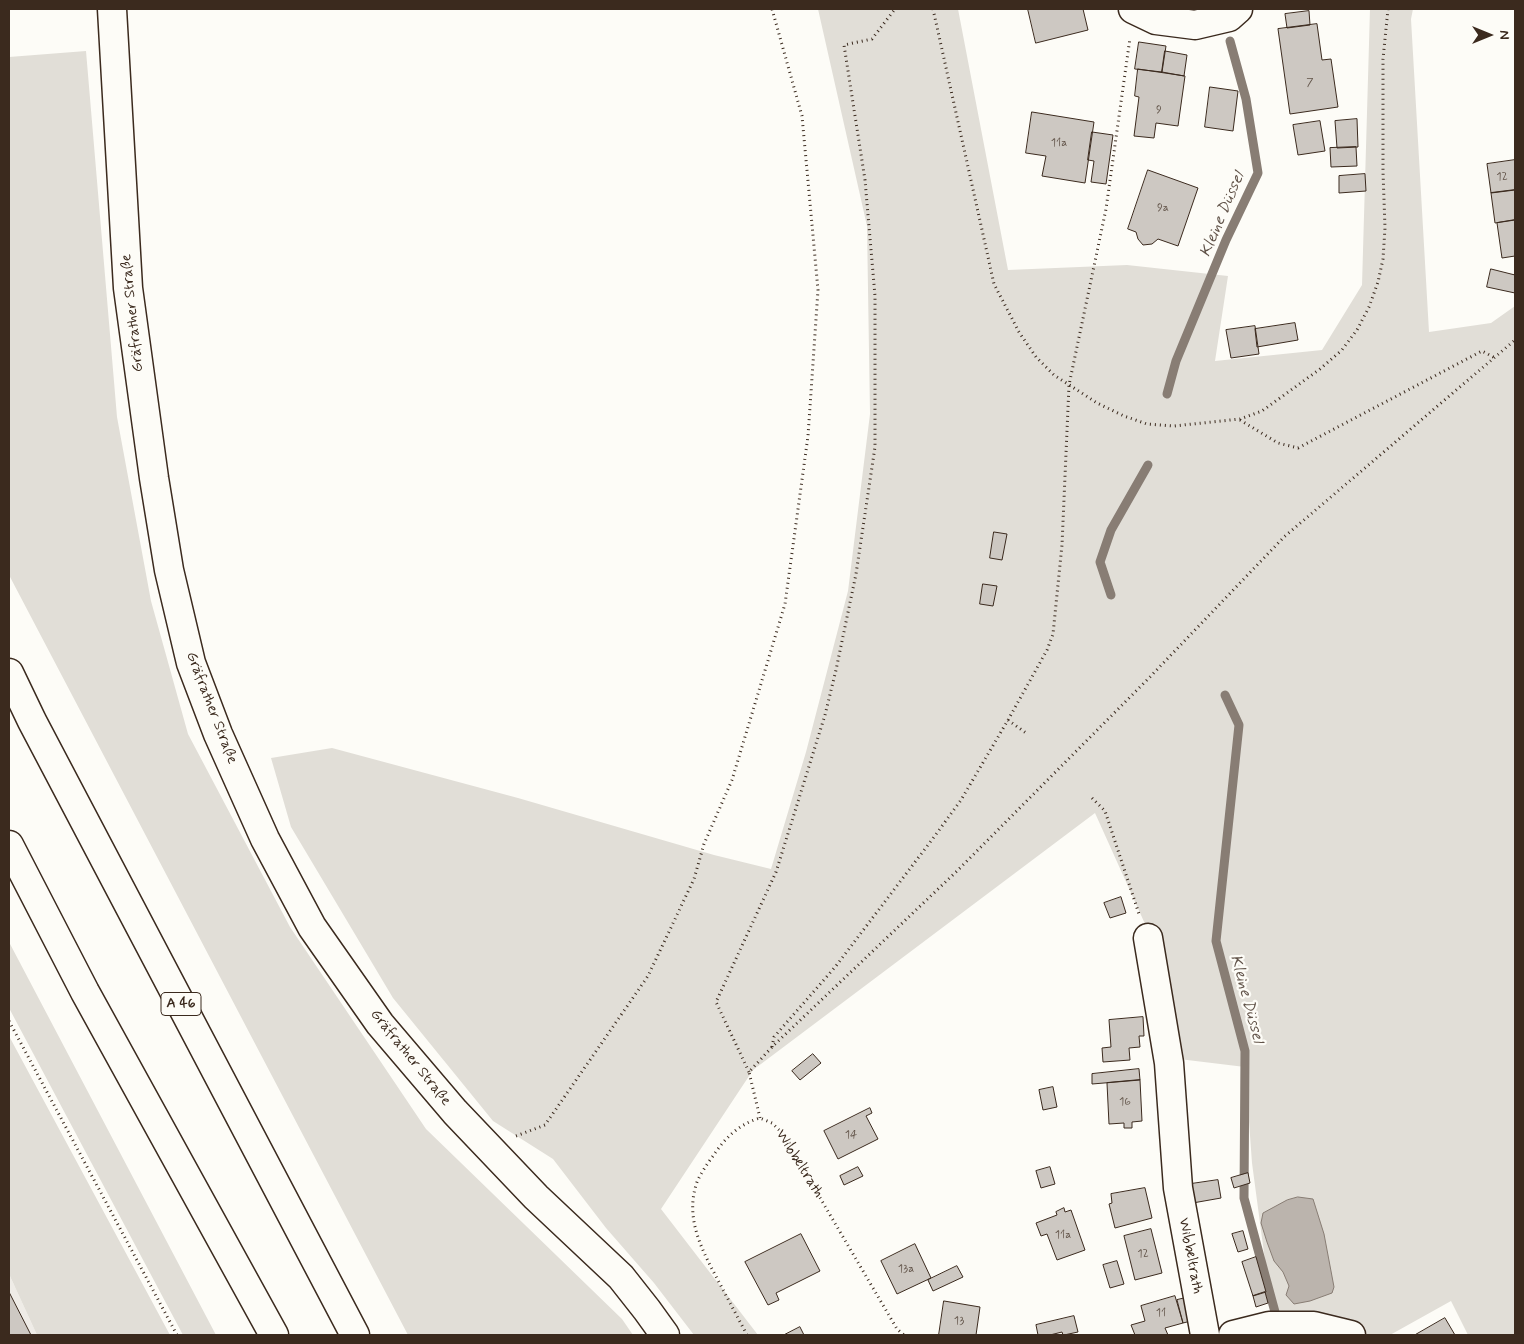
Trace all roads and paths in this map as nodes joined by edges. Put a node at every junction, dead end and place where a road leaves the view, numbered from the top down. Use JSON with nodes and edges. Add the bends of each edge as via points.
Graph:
{"nodes":[{"id":1,"x":112,"y":9,"type":"edge"},
{"id":2,"x":772,"y":9,"type":"edge"},
{"id":3,"x":895,"y":9,"type":"edge"},
{"id":4,"x":932,"y":9,"type":"edge"},
{"id":5,"x":1238,"y":9,"type":"edge"},
{"id":6,"x":1388,"y":9,"type":"edge"},
{"id":7,"x":1133,"y":10,"type":"edge"},
{"id":8,"x":1515,"y":340,"type":"edge"},
{"id":9,"x":1495,"y":358,"type":"junction"},
{"id":10,"x":1069,"y":385,"type":"junction"},
{"id":11,"x":1240,"y":419,"type":"junction"},
{"id":12,"x":9,"y":673,"type":"edge"},
{"id":13,"x":1008,"y":720,"type":"junction"},
{"id":14,"x":1026,"y":733,"type":"dead end"},
{"id":15,"x":1092,"y":798,"type":"dead end"},
{"id":16,"x":9,"y":845,"type":"edge"},
{"id":17,"x":9,"y":881,"type":"edge"},
{"id":18,"x":1148,"y":938,"type":"joint"},
{"id":19,"x":85,"y":992,"type":"junction"},
{"id":20,"x":9,"y":1021,"type":"edge"},
{"id":21,"x":772,"y":1047,"type":"junction"},
{"id":22,"x":749,"y":1072,"type":"junction"},
{"id":23,"x":760,"y":1118,"type":"junction"},
{"id":24,"x":488,"y":1147,"type":"junction"},
{"id":25,"x":177,"y":1335,"type":"edge"},
{"id":26,"x":274,"y":1335,"type":"edge"},
{"id":27,"x":355,"y":1335,"type":"edge"},
{"id":28,"x":665,"y":1335,"type":"edge"},
{"id":29,"x":747,"y":1335,"type":"edge"},
{"id":30,"x":904,"y":1335,"type":"edge"},
{"id":31,"x":1205,"y":1335,"type":"edge"},
{"id":32,"x":1233,"y":1335,"type":"edge"},
{"id":33,"x":1352,"y":1335,"type":"edge"}],
"edges":[{"from":1,"to":24,"type":"main road","name":"Gräfrather Straße","via":[[128,288],[168,570],[191,663],[218,734],[261,830],[312,927],[380,1024]]},
{"from":2,"to":24,"type":"path","via":[[802,116],[818,290],[808,436],[785,604],[732,780],[704,844],[694,880],[648,976],[544,1126]]},
{"from":3,"to":22,"type":"path","via":[[872,39],[844,45],[865,180],[875,296],[875,446],[856,574],[825,715],[776,872],[716,1002]]},
{"from":4,"to":10,"type":"path","via":[[994,284],[1036,357]]},
{"from":5,"to":7,"type":"main road","via":[[1229,17],[1195,26],[1156,20]]},
{"from":6,"to":11,"type":"path","via":[[1383,59],[1385,228],[1383,259],[1369,307],[1342,350],[1262,411]]},
{"from":7,"to":10,"type":"path","via":[[1106,209]]},
{"from":8,"to":9,"type":"path"},
{"from":9,"to":11,"type":"path","via":[[1482,351],[1298,448],[1278,443]]},
{"from":9,"to":21,"type":"path","via":[[1284,537],[958,871]]},
{"from":10,"to":11,"type":"path","via":[[1097,403],[1147,424],[1174,426]]},
{"from":10,"to":13,"type":"path","via":[[1062,545],[1052,634],[1047,650]]},
{"from":12,"to":27,"type":"main road","number":"A 46"},
{"from":13,"to":14,"type":"path"},
{"from":13,"to":21,"type":"path","via":[[961,800],[934,838],[836,966],[774,1037]]},
{"from":15,"to":18,"type":"path","via":[[1105,811]]},
{"from":16,"to":19,"type":"main road"},
{"from":17,"to":19,"type":"main road"},
{"from":18,"to":31,"type":"main road","name":"Wibbeltrath","via":[[1169,1063],[1178,1188]]},
{"from":19,"to":26,"type":"main road"},
{"from":20,"to":25,"type":"path"},
{"from":21,"to":22,"type":"path"},
{"from":22,"to":23,"type":"path"},
{"from":23,"to":29,"type":"path","name":"Wibbeltrath","via":[[741,1126],[717,1150],[697,1182],[693,1204],[694,1227],[700,1246]]},
{"from":23,"to":30,"type":"path","name":"Wibbeltrath","via":[[772,1123],[782,1133],[897,1330]]},
{"from":24,"to":28,"type":"main road","name":"Gräfrather Straße","via":[[621,1277]]},
{"from":32,"to":33,"type":"main road","via":[[1269,1326],[1314,1326]]}]}
